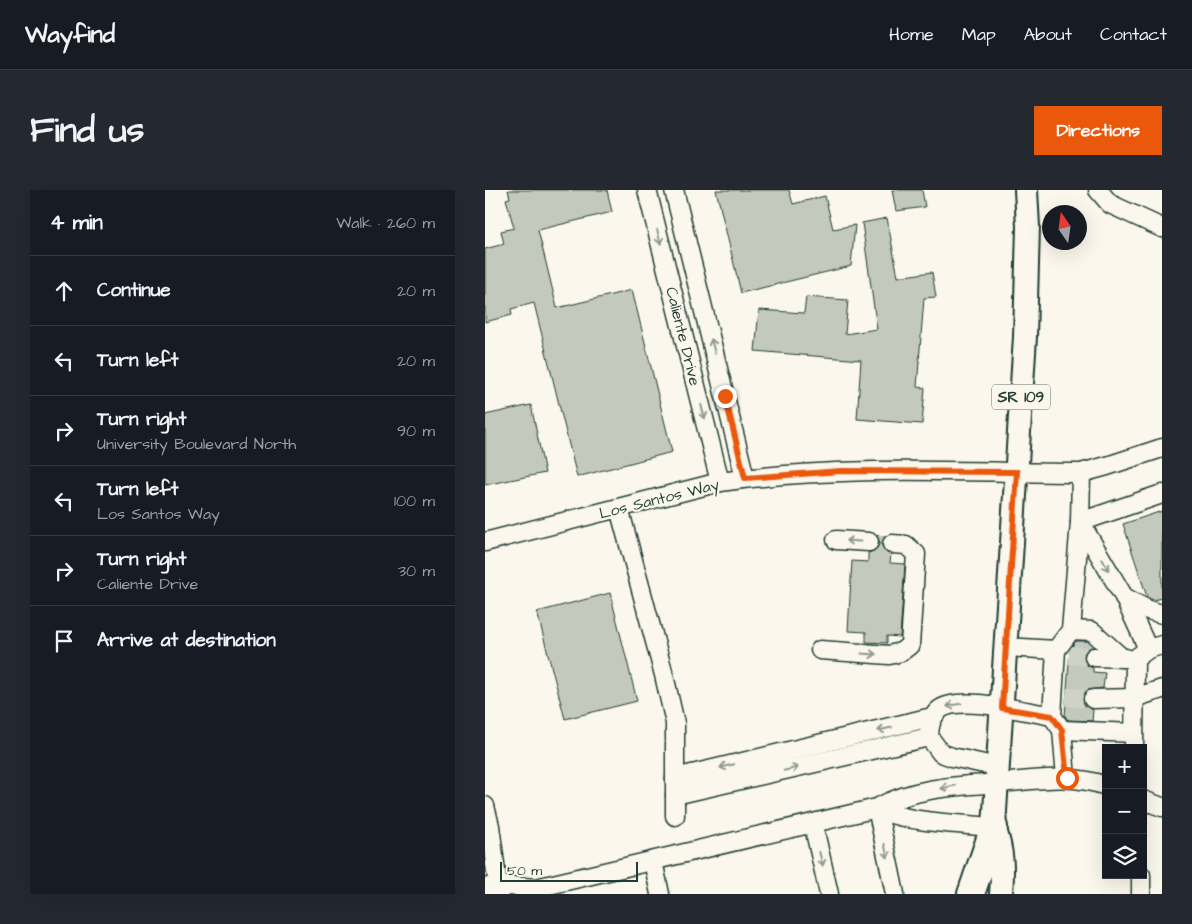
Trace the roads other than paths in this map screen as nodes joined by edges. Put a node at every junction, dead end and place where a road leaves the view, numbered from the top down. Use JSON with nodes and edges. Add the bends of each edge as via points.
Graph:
{"nodes":[{"id":1,"x":647,"y":190,"type":"edge"},
{"id":2,"x":674,"y":190,"type":"edge"},
{"id":3,"x":1026,"y":190,"type":"edge"},
{"id":4,"x":1098,"y":190,"type":"edge"},
{"id":5,"x":1162,"y":228,"type":"edge"},
{"id":6,"x":702,"y":303,"type":"junction"},
{"id":7,"x":677,"y":308,"type":"junction"},
{"id":8,"x":1162,"y":448,"type":"edge"},
{"id":9,"x":1017,"y":472,"type":"junction"},
{"id":10,"x":1081,"y":473,"type":"junction"},
{"id":11,"x":745,"y":478,"type":"junction"},
{"id":12,"x":720,"y":482,"type":"junction"},
{"id":13,"x":1162,"y":494,"type":"edge"},
{"id":14,"x":619,"y":508,"type":"junction"},
{"id":15,"x":1080,"y":522,"type":"junction"},
{"id":16,"x":836,"y":540,"type":"dead end"},
{"id":17,"x":485,"y":542,"type":"edge"},
{"id":18,"x":869,"y":542,"type":"dead end"},
{"id":19,"x":892,"y":544,"type":"dead end"},
{"id":20,"x":1124,"y":597,"type":"junction"},
{"id":21,"x":1162,"y":614,"type":"edge"},
{"id":22,"x":1071,"y":630,"type":"junction"},
{"id":23,"x":1005,"y":647,"type":"junction"},
{"id":24,"x":820,"y":650,"type":"dead end"},
{"id":25,"x":1060,"y":653,"type":"junction"},
{"id":26,"x":1142,"y":653,"type":"edge"},
{"id":27,"x":1094,"y":656,"type":"tunnel mouth"},
{"id":28,"x":1162,"y":689,"type":"edge"},
{"id":29,"x":1135,"y":698,"type":"junction"},
{"id":30,"x":1093,"y":699,"type":"tunnel mouth"},
{"id":31,"x":1002,"y":708,"type":"junction"},
{"id":32,"x":932,"y":717,"type":"junction"},
{"id":33,"x":1057,"y":723,"type":"junction"},
{"id":34,"x":929,"y":738,"type":"junction"},
{"id":35,"x":1134,"y":740,"type":"edge"},
{"id":36,"x":997,"y":775,"type":"junction"},
{"id":37,"x":1067,"y":778,"type":"junction"},
{"id":38,"x":1102,"y":785,"type":"edge"},
{"id":39,"x":675,"y":787,"type":"junction"},
{"id":40,"x":1147,"y":801,"type":"edge"},
{"id":41,"x":485,"y":806,"type":"edge"},
{"id":42,"x":1162,"y":807,"type":"edge"},
{"id":43,"x":877,"y":808,"type":"junction"},
{"id":44,"x":675,"y":816,"type":"dead end"},
{"id":45,"x":813,"y":823,"type":"junction"},
{"id":46,"x":994,"y":827,"type":"junction"},
{"id":47,"x":653,"y":861,"type":"junction"},
{"id":48,"x":1141,"y":879,"type":"edge"},
{"id":49,"x":494,"y":889,"type":"edge"},
{"id":50,"x":660,"y":894,"type":"edge"},
{"id":51,"x":829,"y":894,"type":"edge"},
{"id":52,"x":895,"y":894,"type":"edge"},
{"id":53,"x":971,"y":894,"type":"edge"},
{"id":54,"x":983,"y":894,"type":"edge"},
{"id":55,"x":1001,"y":894,"type":"edge"},
{"id":56,"x":1141,"y":894,"type":"edge"}],
"edges":[{"from":1,"to":7,"type":"street","name":"Caliente Drive","one_way":true},
{"from":2,"to":6,"type":"street","name":"Caliente Drive"},
{"from":3,"to":9,"type":"main road","number":"SR 109","via":[[1027,297]]},
{"from":4,"to":5,"type":"street","via":[[1110,204]]},
{"from":6,"to":7,"type":"street"},
{"from":11,"to":6,"type":"street","name":"Caliente Drive","one_way":true},
{"from":7,"to":12,"type":"street","name":"Caliente Drive","one_way":true},
{"from":8,"to":10,"type":"street","name":"Los Santos Way"},
{"from":9,"to":10,"type":"street","name":"Los Santos Way"},
{"from":9,"to":11,"type":"street","name":"Los Santos Way","via":[[841,471]]},
{"from":9,"to":23,"type":"main road","number":"SR 109"},
{"from":10,"to":15,"type":"street"},
{"from":11,"to":12,"type":"street","name":"Los Santos Way"},
{"from":12,"to":14,"type":"street","name":"Los Santos Way"},
{"from":13,"to":15,"type":"street"},
{"from":14,"to":17,"type":"street","name":"Los Santos Way"},
{"from":14,"to":39,"type":"street","via":[[675,723]]},
{"from":15,"to":20,"type":"street","one_way":true},
{"from":15,"to":22,"type":"street"},
{"from":18,"to":16,"type":"street","one_way":true},
{"from":24,"to":19,"type":"street","one_way":true,"via":[[889,655],[910,645],[916,554],[906,545]]},
{"from":20,"to":21,"type":"street"},
{"from":20,"to":26,"type":"street"},
{"from":22,"to":25,"type":"street"},
{"from":22,"to":26,"type":"street","via":[[1092,631]]},
{"from":23,"to":25,"type":"street"},
{"from":23,"to":31,"type":"main road","number":"SR 109"},
{"from":25,"to":33,"type":"street"},
{"from":26,"to":27,"type":"street"},
{"from":26,"to":29,"type":"street"},
{"from":28,"to":29,"type":"street"},
{"from":29,"to":30,"type":"street"},
{"from":29,"to":35,"type":"street"},
{"from":31,"to":32,"type":"street","one_way":true,"via":[[956,703],[940,709]]},
{"from":31,"to":33,"type":"street"},
{"from":31,"to":36,"type":"main road","number":"SR 109"},
{"from":32,"to":34,"type":"street"},
{"from":32,"to":39,"type":"street","one_way":true},
{"from":33,"to":35,"type":"street"},
{"from":33,"to":37,"type":"street"},
{"from":34,"to":36,"type":"street","via":[[941,753]]},
{"from":39,"to":34,"type":"street","one_way":true},
{"from":36,"to":37,"type":"street"},
{"from":36,"to":43,"type":"street","one_way":true,"via":[[896,799]]},
{"from":36,"to":46,"type":"main road","number":"SR 109"},
{"from":37,"to":38,"type":"street"},
{"from":39,"to":44,"type":"street"},
{"from":40,"to":42,"type":"street"},
{"from":41,"to":49,"type":"street","via":[[490,826]]},
{"from":43,"to":45,"type":"street"},
{"from":43,"to":46,"type":"street","via":[[898,817]]},
{"from":43,"to":52,"type":"street","one_way":true},
{"from":45,"to":47,"type":"street"},
{"from":45,"to":51,"type":"street","one_way":true},
{"from":46,"to":53,"type":"highway"},
{"from":46,"to":54,"type":"main road","number":"SR 109","via":[[985,865]]},
{"from":46,"to":55,"type":"main road","number":"SR 109","via":[[1003,860]]},
{"from":47,"to":49,"type":"street","via":[[536,888]]},
{"from":47,"to":50,"type":"street"},
{"from":48,"to":56,"type":"street"}]}
